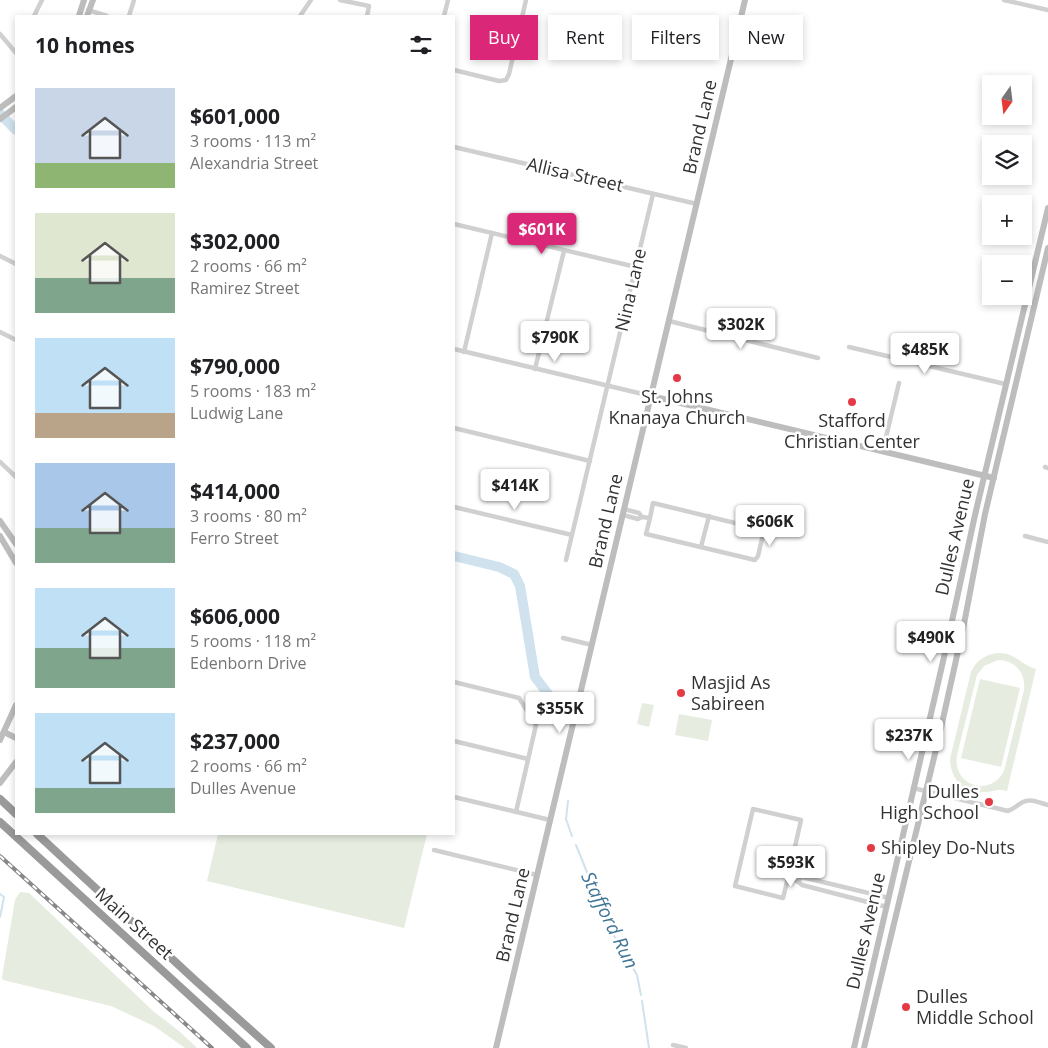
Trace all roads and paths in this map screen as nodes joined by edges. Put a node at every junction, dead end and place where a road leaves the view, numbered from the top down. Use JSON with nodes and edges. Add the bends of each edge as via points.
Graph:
{"nodes":[{"id":1,"x":42,"y":0,"type":"edge"},
{"id":2,"x":84,"y":0,"type":"edge"},
{"id":3,"x":93,"y":0,"type":"edge"},
{"id":4,"x":134,"y":0,"type":"edge"},
{"id":5,"x":311,"y":0,"type":"edge"},
{"id":6,"x":340,"y":0,"type":"edge"},
{"id":7,"x":448,"y":0,"type":"edge"},
{"id":8,"x":526,"y":0,"type":"edge"},
{"id":9,"x":745,"y":0,"type":"edge"},
{"id":10,"x":1004,"y":0,"type":"edge"},
{"id":11,"x":82,"y":7,"type":"junction"},
{"id":12,"x":1048,"y":10,"type":"edge"},
{"id":13,"x":88,"y":13,"type":"edge"},
{"id":14,"x":34,"y":15,"type":"edge"},
{"id":15,"x":79,"y":15,"type":"edge"},
{"id":16,"x":101,"y":15,"type":"edge"},
{"id":17,"x":129,"y":15,"type":"edge"},
{"id":18,"x":301,"y":15,"type":"edge"},
{"id":19,"x":366,"y":15,"type":"edge"},
{"id":20,"x":444,"y":15,"type":"edge"},
{"id":21,"x":0,"y":34,"type":"edge"},
{"id":22,"x":15,"y":44,"type":"edge"},
{"id":23,"x":12,"y":48,"type":"junction"},
{"id":24,"x":15,"y":52,"type":"edge"},
{"id":25,"x":455,"y":70,"type":"edge"},
{"id":26,"x":15,"y":97,"type":"edge"},
{"id":27,"x":15,"y":107,"type":"edge"},
{"id":28,"x":0,"y":108,"type":"edge"},
{"id":29,"x":0,"y":119,"type":"edge"},
{"id":30,"x":455,"y":147,"type":"edge"},
{"id":31,"x":653,"y":194,"type":"junction"},
{"id":32,"x":697,"y":204,"type":"junction"},
{"id":33,"x":1048,"y":208,"type":"edge"},
{"id":34,"x":455,"y":224,"type":"edge"},
{"id":35,"x":492,"y":233,"type":"junction"},
{"id":36,"x":1045,"y":237,"type":"edge"},
{"id":37,"x":1039,"y":245,"type":"junction"},
{"id":38,"x":1048,"y":247,"type":"edge"},
{"id":39,"x":564,"y":250,"type":"junction"},
{"id":40,"x":0,"y":256,"type":"edge"},
{"id":41,"x":15,"y":264,"type":"edge"},
{"id":42,"x":636,"y":267,"type":"junction"},
{"id":43,"x":669,"y":321,"type":"junction"},
{"id":44,"x":0,"y":332,"type":"edge"},
{"id":45,"x":15,"y":340,"type":"edge"},
{"id":46,"x":1014,"y":345,"type":"junction"},
{"id":47,"x":849,"y":347,"type":"dead end"},
{"id":48,"x":1024,"y":347,"type":"junction"},
{"id":49,"x":455,"y":349,"type":"edge"},
{"id":50,"x":464,"y":352,"type":"junction"},
{"id":51,"x":818,"y":358,"type":"dead end"},
{"id":52,"x":535,"y":369,"type":"junction"},
{"id":53,"x":900,"y":383,"type":"dead end"},
{"id":54,"x":1005,"y":384,"type":"junction"},
{"id":55,"x":608,"y":386,"type":"junction"},
{"id":56,"x":651,"y":396,"type":"junction"},
{"id":57,"x":455,"y":428,"type":"edge"},
{"id":58,"x":885,"y":452,"type":"junction"},
{"id":59,"x":590,"y":460,"type":"junction"},
{"id":60,"x":0,"y":462,"type":"edge"},
{"id":61,"x":15,"y":476,"type":"edge"},
{"id":62,"x":984,"y":476,"type":"junction"},
{"id":63,"x":994,"y":478,"type":"junction"},
{"id":64,"x":455,"y":507,"type":"edge"},
{"id":65,"x":624,"y":512,"type":"junction"},
{"id":66,"x":709,"y":516,"type":"junction"},
{"id":67,"x":650,"y":518,"type":"junction"},
{"id":68,"x":0,"y":521,"type":"edge"},
{"id":69,"x":572,"y":534,"type":"junction"},
{"id":70,"x":0,"y":536,"type":"edge"},
{"id":71,"x":1025,"y":536,"type":"dead end"},
{"id":72,"x":1048,"y":542,"type":"edge"},
{"id":73,"x":15,"y":543,"type":"edge"},
{"id":74,"x":701,"y":547,"type":"junction"},
{"id":75,"x":566,"y":560,"type":"dead end"},
{"id":76,"x":15,"y":561,"type":"edge"},
{"id":77,"x":563,"y":638,"type":"dead end"},
{"id":78,"x":592,"y":645,"type":"junction"},
{"id":79,"x":455,"y":682,"type":"edge"},
{"id":80,"x":15,"y":708,"type":"edge"},
{"id":81,"x":4,"y":732,"type":"junction"},
{"id":82,"x":15,"y":738,"type":"edge"},
{"id":83,"x":0,"y":740,"type":"edge"},
{"id":84,"x":455,"y":741,"type":"edge"},
{"id":85,"x":528,"y":759,"type":"junction"},
{"id":86,"x":15,"y":763,"type":"edge"},
{"id":87,"x":0,"y":783,"type":"edge"},
{"id":88,"x":913,"y":788,"type":"junction"},
{"id":89,"x":925,"y":791,"type":"junction"},
{"id":90,"x":455,"y":797,"type":"edge"},
{"id":91,"x":0,"y":799,"type":"edge"},
{"id":92,"x":1048,"y":805,"type":"edge"},
{"id":93,"x":516,"y":812,"type":"junction"},
{"id":94,"x":15,"y":813,"type":"edge"},
{"id":95,"x":550,"y":820,"type":"junction"},
{"id":96,"x":0,"y":822,"type":"edge"},
{"id":97,"x":38,"y":835,"type":"edge"},
{"id":98,"x":434,"y":850,"type":"dead end"},
{"id":99,"x":537,"y":875,"type":"junction"},
{"id":100,"x":788,"y":878,"type":"junction"},
{"id":101,"x":797,"y":881,"type":"junction"},
{"id":102,"x":889,"y":898,"type":"junction"},
{"id":103,"x":887,"y":907,"type":"junction"},
{"id":104,"x":673,"y":1045,"type":"dead end"},
{"id":105,"x":247,"y":1048,"type":"edge"},
{"id":106,"x":271,"y":1048,"type":"edge"},
{"id":107,"x":496,"y":1048,"type":"edge"},
{"id":108,"x":686,"y":1048,"type":"edge"},
{"id":109,"x":854,"y":1048,"type":"edge"},
{"id":110,"x":864,"y":1048,"type":"edge"}],
"edges":[{"from":1,"to":14,"type":"street"},
{"from":2,"to":11,"type":"main road"},
{"from":3,"to":13,"type":"main road"},
{"from":4,"to":17,"type":"street"},
{"from":5,"to":18,"type":"street"},
{"from":6,"to":19,"type":"street","via":[[369,6]]},
{"from":7,"to":20,"type":"street"},
{"from":8,"to":25,"type":"street","via":[[506,80]]},
{"from":9,"to":32,"type":"main road","name":"Brand Lane"},
{"from":10,"to":12,"type":"street"},
{"from":11,"to":13,"type":"street"},
{"from":11,"to":15,"type":"main road"},
{"from":13,"to":16,"type":"street"},
{"from":21,"to":23,"type":"street"},
{"from":22,"to":23,"type":"street"},
{"from":23,"to":24,"type":"street"},
{"from":26,"to":28,"type":"main road"},
{"from":27,"to":29,"type":"main road"},
{"from":30,"to":31,"type":"street","name":"Allisa Street"},
{"from":31,"to":32,"type":"street","name":"Allisa Street"},
{"from":31,"to":42,"type":"street","name":"Nina Lane"},
{"from":32,"to":43,"type":"main road","name":"Brand Lane"},
{"from":33,"to":36,"type":"main road","name":"Dulles Avenue"},
{"from":34,"to":35,"type":"street"},
{"from":35,"to":39,"type":"street"},
{"from":35,"to":50,"type":"street"},
{"from":36,"to":37,"type":"main road","name":"Dulles Avenue"},
{"from":37,"to":38,"type":"street"},
{"from":37,"to":46,"type":"main road","name":"Dulles Avenue"},
{"from":38,"to":48,"type":"main road","name":"Dulles Avenue"},
{"from":39,"to":42,"type":"street"},
{"from":39,"to":52,"type":"street"},
{"from":40,"to":41,"type":"street"},
{"from":42,"to":55,"type":"street","name":"Nina Lane"},
{"from":43,"to":51,"type":"street"},
{"from":43,"to":56,"type":"main road","name":"Brand Lane"},
{"from":44,"to":45,"type":"street"},
{"from":46,"to":48,"type":"main road"},
{"from":46,"to":54,"type":"main road","name":"Dulles Avenue"},
{"from":47,"to":54,"type":"street"},
{"from":48,"to":63,"type":"main road","name":"Dulles Avenue"},
{"from":49,"to":50,"type":"street"},
{"from":50,"to":52,"type":"street"},
{"from":52,"to":55,"type":"street"},
{"from":53,"to":58,"type":"street"},
{"from":54,"to":62,"type":"main road","name":"Dulles Avenue"},
{"from":55,"to":56,"type":"street"},
{"from":55,"to":59,"type":"street","name":"Nina Lane"},
{"from":56,"to":58,"type":"main road"},
{"from":56,"to":65,"type":"main road","name":"Brand Lane"},
{"from":57,"to":59,"type":"street"},
{"from":58,"to":62,"type":"main road"},
{"from":59,"to":69,"type":"street","name":"Nina Lane"},
{"from":60,"to":61,"type":"street"},
{"from":62,"to":63,"type":"main road"},
{"from":62,"to":88,"type":"main road","name":"Dulles Avenue"},
{"from":63,"to":89,"type":"main road","name":"Dulles Avenue"},
{"from":64,"to":69,"type":"street"},
{"from":65,"to":67,"type":"street"},
{"from":65,"to":78,"type":"main road","name":"Brand Lane"},
{"from":66,"to":67,"type":"street","via":[[653,503]]},
{"from":66,"to":74,"type":"street"},
{"from":66,"to":74,"type":"street","via":[[764,530],[758,556],[755,560]]},
{"from":67,"to":74,"type":"street","via":[[646,534]]},
{"from":68,"to":73,"type":"main road"},
{"from":69,"to":75,"type":"street","name":"Nina Lane"},
{"from":70,"to":76,"type":"main road"},
{"from":71,"to":72,"type":"street"},
{"from":77,"to":78,"type":"street"},
{"from":78,"to":95,"type":"main road","name":"Brand Lane"},
{"from":79,"to":85,"type":"street","via":[[519,698],[536,725]]},
{"from":80,"to":81,"type":"main road"},
{"from":81,"to":82,"type":"main road"},
{"from":81,"to":83,"type":"main road"},
{"from":84,"to":85,"type":"street"},
{"from":85,"to":93,"type":"street"},
{"from":86,"to":87,"type":"main road"},
{"from":88,"to":89,"type":"street"},
{"from":88,"to":102,"type":"main road","name":"Dulles Avenue"},
{"from":89,"to":92,"type":"street","via":[[1008,811],[1024,802]]},
{"from":89,"to":110,"type":"main road","name":"Dulles Avenue"},
{"from":90,"to":93,"type":"street"},
{"from":91,"to":94,"type":"highway"},
{"from":93,"to":95,"type":"street"},
{"from":95,"to":99,"type":"main road","name":"Brand Lane"},
{"from":96,"to":105,"type":"highway","name":"Main Street"},
{"from":97,"to":106,"type":"highway","name":"Main Street"},
{"from":98,"to":99,"type":"street"},
{"from":99,"to":107,"type":"main road","name":"Brand Lane"},
{"from":100,"to":100,"type":"street","via":[[783,898],[736,886],[753,809],[801,820]]},
{"from":100,"to":101,"type":"street"},
{"from":101,"to":102,"type":"street","via":[[802,877]]},
{"from":101,"to":103,"type":"street"},
{"from":102,"to":103,"type":"main road","name":"Dulles Avenue"},
{"from":103,"to":109,"type":"main road","name":"Dulles Avenue"},
{"from":104,"to":108,"type":"street"}]}
